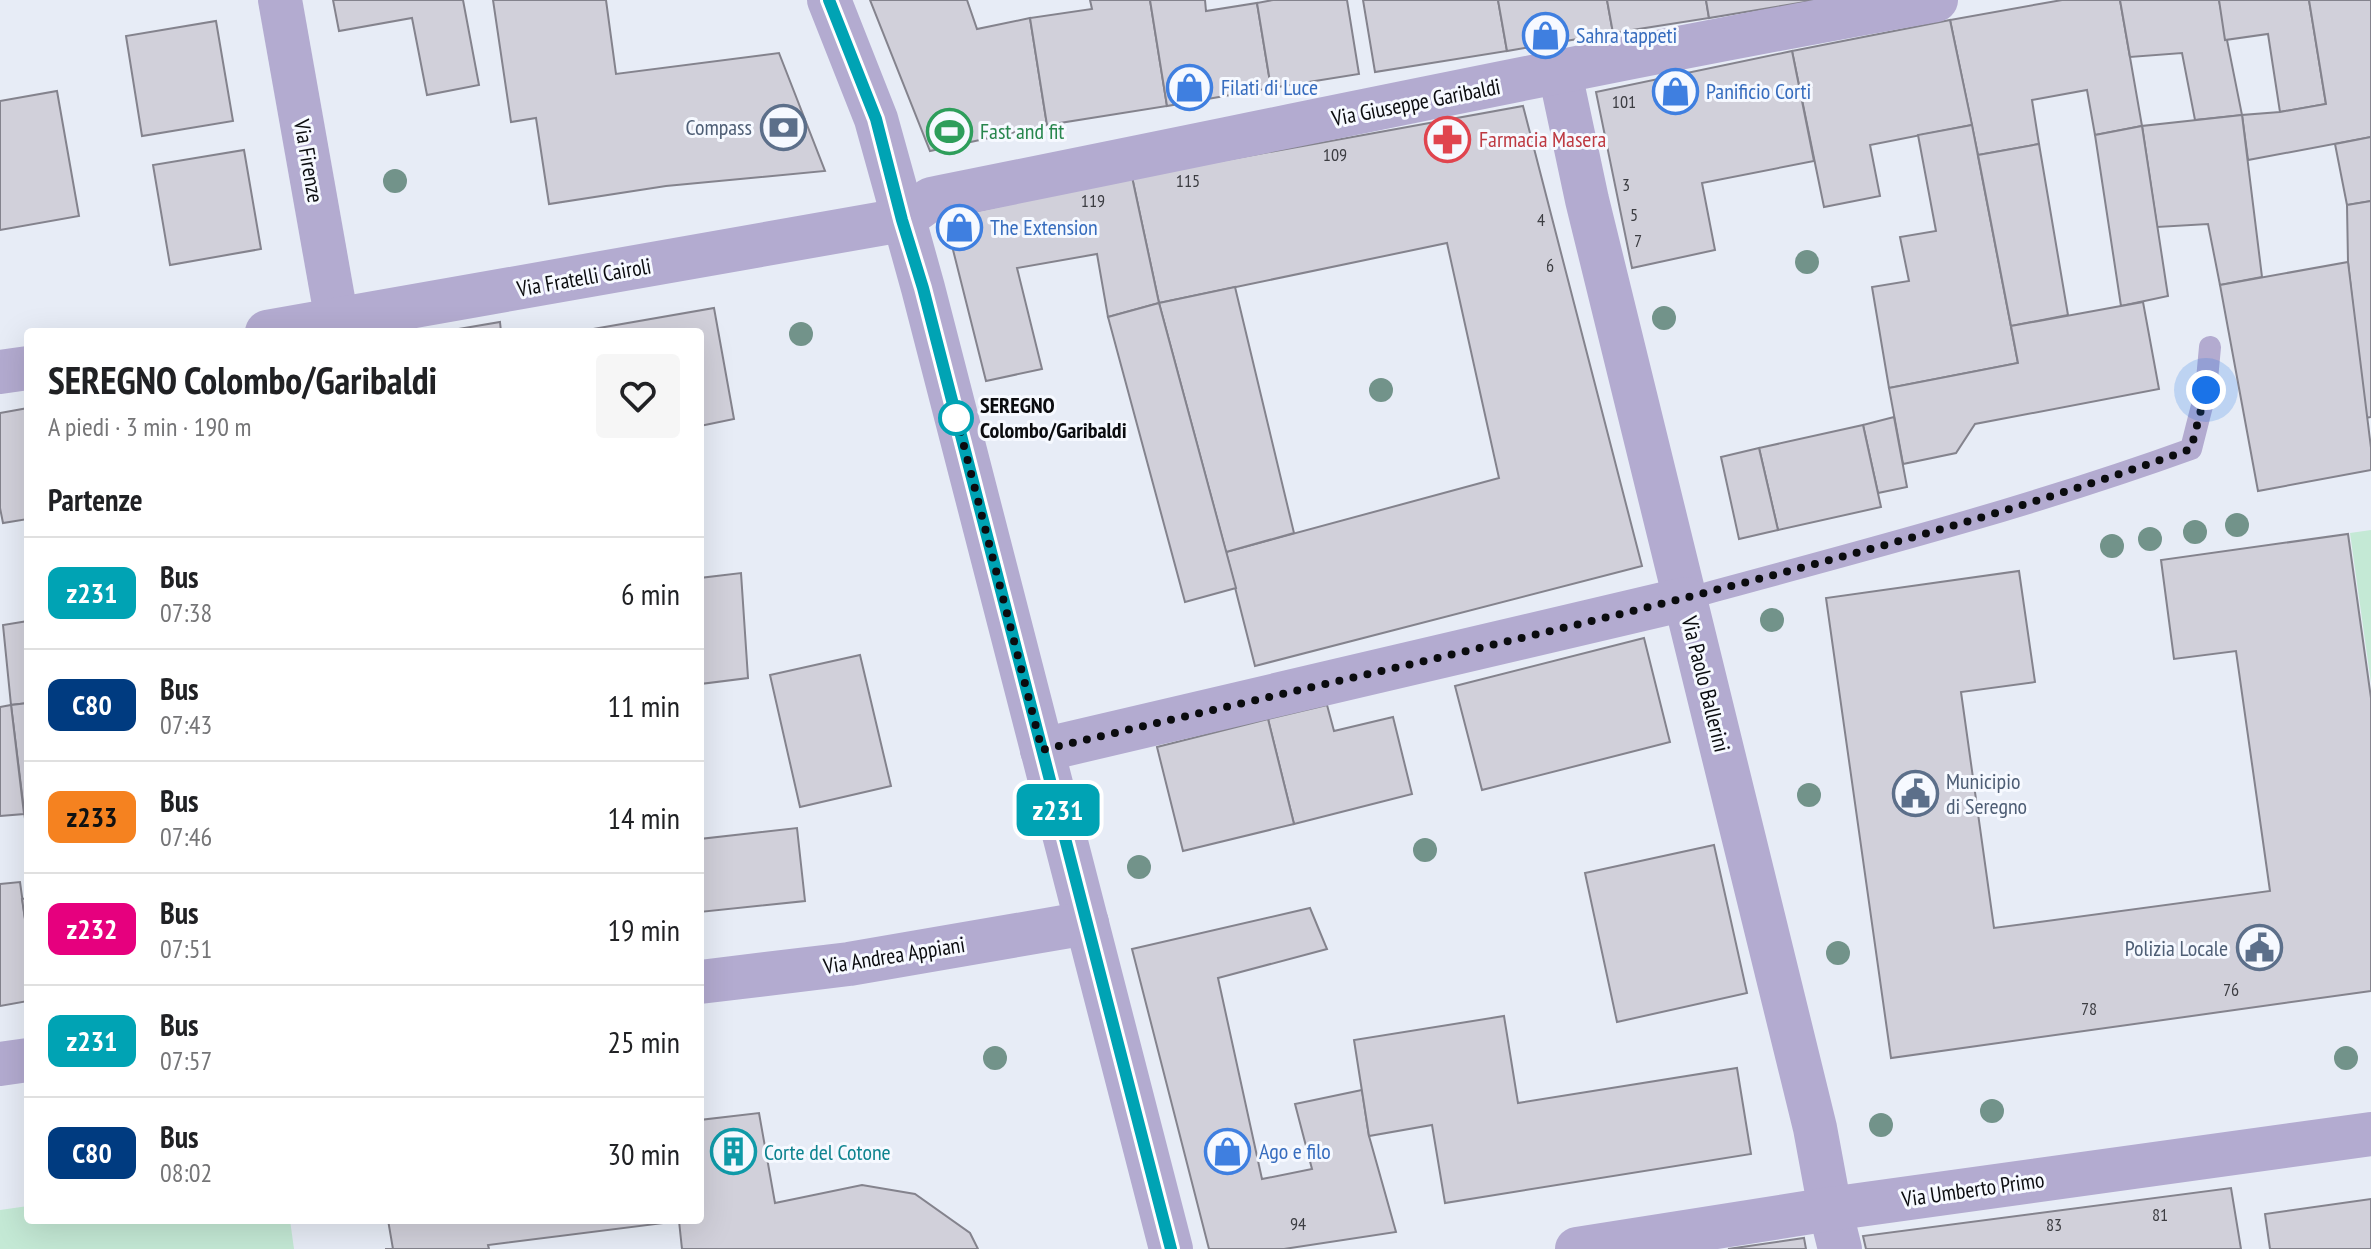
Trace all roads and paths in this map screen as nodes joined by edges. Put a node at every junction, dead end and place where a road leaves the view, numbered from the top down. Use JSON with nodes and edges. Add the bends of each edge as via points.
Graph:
{"nodes":[{"id":1,"x":280,"y":0,"type":"edge"},
{"id":2,"x":829,"y":0,"type":"edge"},
{"id":3,"x":1936,"y":0,"type":"edge"},
{"id":4,"x":1560,"y":73,"type":"junction"},
{"id":5,"x":902,"y":220,"type":"junction"},
{"id":6,"x":337,"y":321,"type":"junction"},
{"id":7,"x":292,"y":328,"type":"edge"},
{"id":8,"x":2210,"y":347,"type":"dead end"},
{"id":9,"x":24,"y":369,"type":"edge"},
{"id":10,"x":0,"y":372,"type":"edge"},
{"id":11,"x":1685,"y":599,"type":"junction"},
{"id":12,"x":1042,"y":750,"type":"junction"},
{"id":13,"x":1087,"y":923,"type":"junction"},
{"id":14,"x":704,"y":982,"type":"edge"},
{"id":15,"x":24,"y":1061,"type":"edge"},
{"id":16,"x":0,"y":1064,"type":"edge"},
{"id":17,"x":2371,"y":1134,"type":"edge"},
{"id":18,"x":1835,"y":1229,"type":"edge"},
{"id":19,"x":1171,"y":1249,"type":"edge"},
{"id":20,"x":1577,"y":1249,"type":"edge"}],
"edges":[{"from":1,"to":6,"type":"street","name":"Via Firenze"},
{"from":2,"to":5,"type":"street","via":[[876,119]]},
{"from":3,"to":4,"type":"street","name":"Via Giuseppe Garibaldi","via":[[1687,44]]},
{"from":4,"to":5,"type":"street","name":"Via Giuseppe Garibaldi","via":[[931,199]]},
{"from":4,"to":11,"type":"street","name":"Via Paolo Ballerini"},
{"from":5,"to":6,"type":"street","name":"Via Fratelli Cairoli"},
{"from":5,"to":12,"type":"street"},
{"from":6,"to":7,"type":"street","name":"Via Fratelli Cairoli"},
{"from":8,"to":11,"type":"lane","via":[[2191,449],[1998,514]]},
{"from":9,"to":10,"type":"street"},
{"from":11,"to":12,"type":"street"},
{"from":11,"to":18,"type":"street","name":"Via Paolo Ballerini"},
{"from":12,"to":13,"type":"street"},
{"from":13,"to":14,"type":"street","name":"Via Andrea Appiani","via":[[849,964]]},
{"from":13,"to":19,"type":"street"},
{"from":15,"to":16,"type":"street"},
{"from":17,"to":18,"type":"street","name":"Via Umberto Primo"},
{"from":18,"to":20,"type":"street","name":"Via Umberto Primo"}]}
